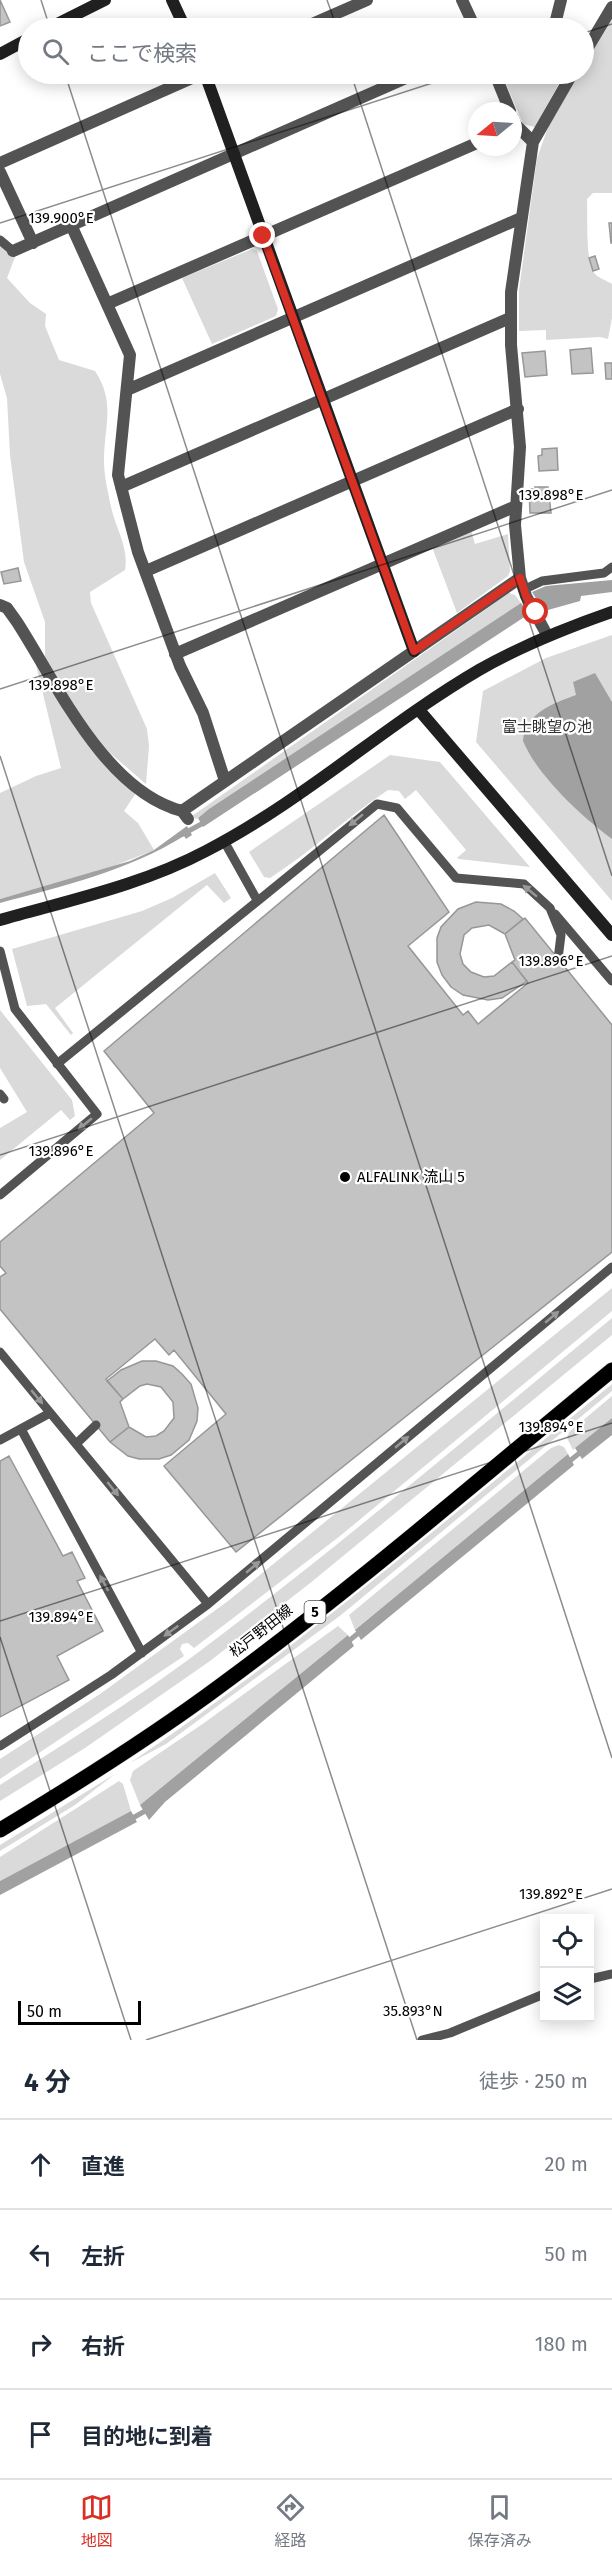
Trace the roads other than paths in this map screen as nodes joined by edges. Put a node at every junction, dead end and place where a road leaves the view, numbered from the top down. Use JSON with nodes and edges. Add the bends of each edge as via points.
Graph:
{"nodes":[{"id":1,"x":105,"y":0,"type":"edge"},
{"id":2,"x":172,"y":0,"type":"edge"},
{"id":3,"x":367,"y":0,"type":"edge"},
{"id":4,"x":462,"y":0,"type":"edge"},
{"id":5,"x":561,"y":0,"type":"edge"},
{"id":6,"x":612,"y":7,"type":"edge"},
{"id":7,"x":69,"y":18,"type":"edge"},
{"id":8,"x":180,"y":18,"type":"edge"},
{"id":9,"x":326,"y":18,"type":"edge"},
{"id":10,"x":470,"y":18,"type":"edge"},
{"id":11,"x":556,"y":18,"type":"edge"},
{"id":12,"x":594,"y":36,"type":"edge"},
{"id":13,"x":18,"y":44,"type":"edge"},
{"id":14,"x":0,"y":54,"type":"edge"},
{"id":15,"x":180,"y":84,"type":"edge"},
{"id":16,"x":207,"y":84,"type":"edge"},
{"id":17,"x":392,"y":84,"type":"edge"},
{"id":18,"x":499,"y":84,"type":"edge"},
{"id":19,"x":566,"y":84,"type":"edge"},
{"id":20,"x":506,"y":102,"type":"edge"},
{"id":21,"x":522,"y":131,"type":"edge"},
{"id":22,"x":533,"y":142,"type":"junction"},
{"id":23,"x":468,"y":147,"type":"edge"},
{"id":24,"x":233,"y":154,"type":"junction"},
{"id":25,"x":0,"y":163,"type":"edge"},
{"id":26,"x":0,"y":172,"type":"edge"},
{"id":27,"x":521,"y":218,"type":"junction"},
{"id":28,"x":72,"y":227,"type":"junction"},
{"id":29,"x":263,"y":236,"type":"junction"},
{"id":30,"x":0,"y":240,"type":"edge"},
{"id":31,"x":33,"y":243,"type":"junction"},
{"id":32,"x":13,"y":251,"type":"joint"},
{"id":33,"x":107,"y":304,"type":"junction"},
{"id":34,"x":293,"y":318,"type":"junction"},
{"id":35,"x":510,"y":318,"type":"junction"},
{"id":36,"x":127,"y":390,"type":"junction"},
{"id":37,"x":322,"y":399,"type":"junction"},
{"id":38,"x":518,"y":409,"type":"junction"},
{"id":39,"x":352,"y":481,"type":"junction"},
{"id":40,"x":121,"y":487,"type":"junction"},
{"id":41,"x":516,"y":506,"type":"junction"},
{"id":42,"x":381,"y":564,"type":"junction"},
{"id":43,"x":612,"y":567,"type":"edge"},
{"id":44,"x":146,"y":571,"type":"junction"},
{"id":45,"x":523,"y":588,"type":"junction"},
{"id":46,"x":0,"y":605,"type":"edge"},
{"id":47,"x":612,"y":612,"type":"edge"},
{"id":48,"x":547,"y":635,"type":"junction"},
{"id":49,"x":414,"y":651,"type":"junction"},
{"id":50,"x":175,"y":654,"type":"junction"},
{"id":51,"x":419,"y":710,"type":"junction"},
{"id":52,"x":225,"y":781,"type":"junction"},
{"id":53,"x":224,"y":841,"type":"junction"},
{"id":54,"x":257,"y":900,"type":"junction"},
{"id":55,"x":550,"y":908,"type":"junction"},
{"id":56,"x":0,"y":920,"type":"edge"},
{"id":57,"x":612,"y":935,"type":"edge"},
{"id":58,"x":0,"y":951,"type":"edge"},
{"id":59,"x":558,"y":959,"type":"dead end"},
{"id":60,"x":612,"y":981,"type":"edge"},
{"id":61,"x":57,"y":1064,"type":"junction"},
{"id":62,"x":0,"y":1195,"type":"edge"},
{"id":63,"x":612,"y":1267,"type":"edge"},
{"id":64,"x":0,"y":1352,"type":"edge"},
{"id":65,"x":612,"y":1370,"type":"edge"},
{"id":66,"x":50,"y":1413,"type":"junction"},
{"id":67,"x":96,"y":1425,"type":"dead end"},
{"id":68,"x":21,"y":1429,"type":"junction"},
{"id":69,"x":0,"y":1440,"type":"edge"},
{"id":70,"x":76,"y":1444,"type":"junction"},
{"id":71,"x":208,"y":1604,"type":"junction"},
{"id":72,"x":142,"y":1653,"type":"junction"},
{"id":73,"x":0,"y":1746,"type":"edge"},
{"id":74,"x":0,"y":1830,"type":"edge"},
{"id":75,"x":612,"y":1974,"type":"edge"},
{"id":76,"x":594,"y":1978,"type":"edge"},
{"id":77,"x":540,"y":1996,"type":"edge"},
{"id":78,"x":422,"y":2040,"type":"edge"}],
"edges":[{"from":1,"to":7,"type":"street"},
{"from":2,"to":8,"type":"street"},
{"from":3,"to":9,"type":"street"},
{"from":4,"to":10,"type":"street"},
{"from":5,"to":11,"type":"street"},
{"from":6,"to":12,"type":"street"},
{"from":13,"to":14,"type":"street"},
{"from":15,"to":25,"type":"street"},
{"from":16,"to":24,"type":"street"},
{"from":17,"to":24,"type":"street"},
{"from":18,"to":20,"type":"street"},
{"from":19,"to":22,"type":"street"},
{"from":21,"to":22,"type":"street"},
{"from":22,"to":27,"type":"street"},
{"from":23,"to":29,"type":"street"},
{"from":24,"to":28,"type":"street"},
{"from":24,"to":29,"type":"street"},
{"from":26,"to":31,"type":"street"},
{"from":27,"to":34,"type":"street"},
{"from":27,"to":35,"type":"street"},
{"from":28,"to":31,"type":"street"},
{"from":28,"to":33,"type":"street"},
{"from":29,"to":33,"type":"street"},
{"from":29,"to":34,"type":"street"},
{"from":30,"to":32,"type":"lane"},
{"from":31,"to":32,"type":"street"},
{"from":33,"to":36,"type":"street","via":[[130,355]]},
{"from":34,"to":36,"type":"street"},
{"from":34,"to":37,"type":"street"},
{"from":35,"to":37,"type":"street"},
{"from":35,"to":38,"type":"street"},
{"from":36,"to":40,"type":"street","via":[[118,475]]},
{"from":37,"to":39,"type":"street"},
{"from":37,"to":40,"type":"street"},
{"from":38,"to":39,"type":"street"},
{"from":38,"to":41,"type":"street"},
{"from":39,"to":42,"type":"street"},
{"from":39,"to":44,"type":"street"},
{"from":40,"to":44,"type":"street"},
{"from":41,"to":42,"type":"street"},
{"from":41,"to":45,"type":"street"},
{"from":42,"to":49,"type":"street"},
{"from":42,"to":50,"type":"street"},
{"from":43,"to":45,"type":"lane","via":[[604,573],[542,581]]},
{"from":44,"to":50,"type":"street"},
{"from":45,"to":48,"type":"street"},
{"from":45,"to":49,"type":"street"},
{"from":46,"to":52,"type":"street","via":[[17,622],[78,719],[111,763],[141,791],[185,815]]},
{"from":47,"to":48,"type":"street"},
{"from":48,"to":51,"type":"street","via":[[476,672]]},
{"from":49,"to":52,"type":"street"},
{"from":50,"to":52,"type":"street","via":[[203,713]]},
{"from":51,"to":53,"type":"street"},
{"from":51,"to":57,"type":"street"},
{"from":53,"to":54,"type":"lane"},
{"from":53,"to":56,"type":"street","via":[[140,880]]},
{"from":55,"to":54,"type":"lane","one_way":true,"via":[[524,884],[456,878],[397,808],[377,804]]},
{"from":54,"to":61,"type":"lane"},
{"from":55,"to":59,"type":"lane","via":[[561,935]]},
{"from":55,"to":60,"type":"lane"},
{"from":58,"to":61,"type":"lane","via":[[15,1010]]},
{"from":61,"to":62,"type":"lane","one_way":true,"via":[[97,1114]]},
{"from":71,"to":63,"type":"lane","one_way":true},
{"from":64,"to":66,"type":"lane","one_way":true},
{"from":65,"to":74,"type":"main road","name":"松戸野田線","number":"5","via":[[220,1686],[114,1759]]},
{"from":66,"to":68,"type":"lane"},
{"from":66,"to":70,"type":"lane"},
{"from":67,"to":70,"type":"lane"},
{"from":68,"to":69,"type":"lane"},
{"from":72,"to":68,"type":"lane","one_way":true},
{"from":70,"to":71,"type":"lane","one_way":true},
{"from":71,"to":72,"type":"lane","one_way":true},
{"from":72,"to":73,"type":"lane"},
{"from":75,"to":76,"type":"lane"},
{"from":77,"to":78,"type":"lane","via":[[450,2033]]}]}
